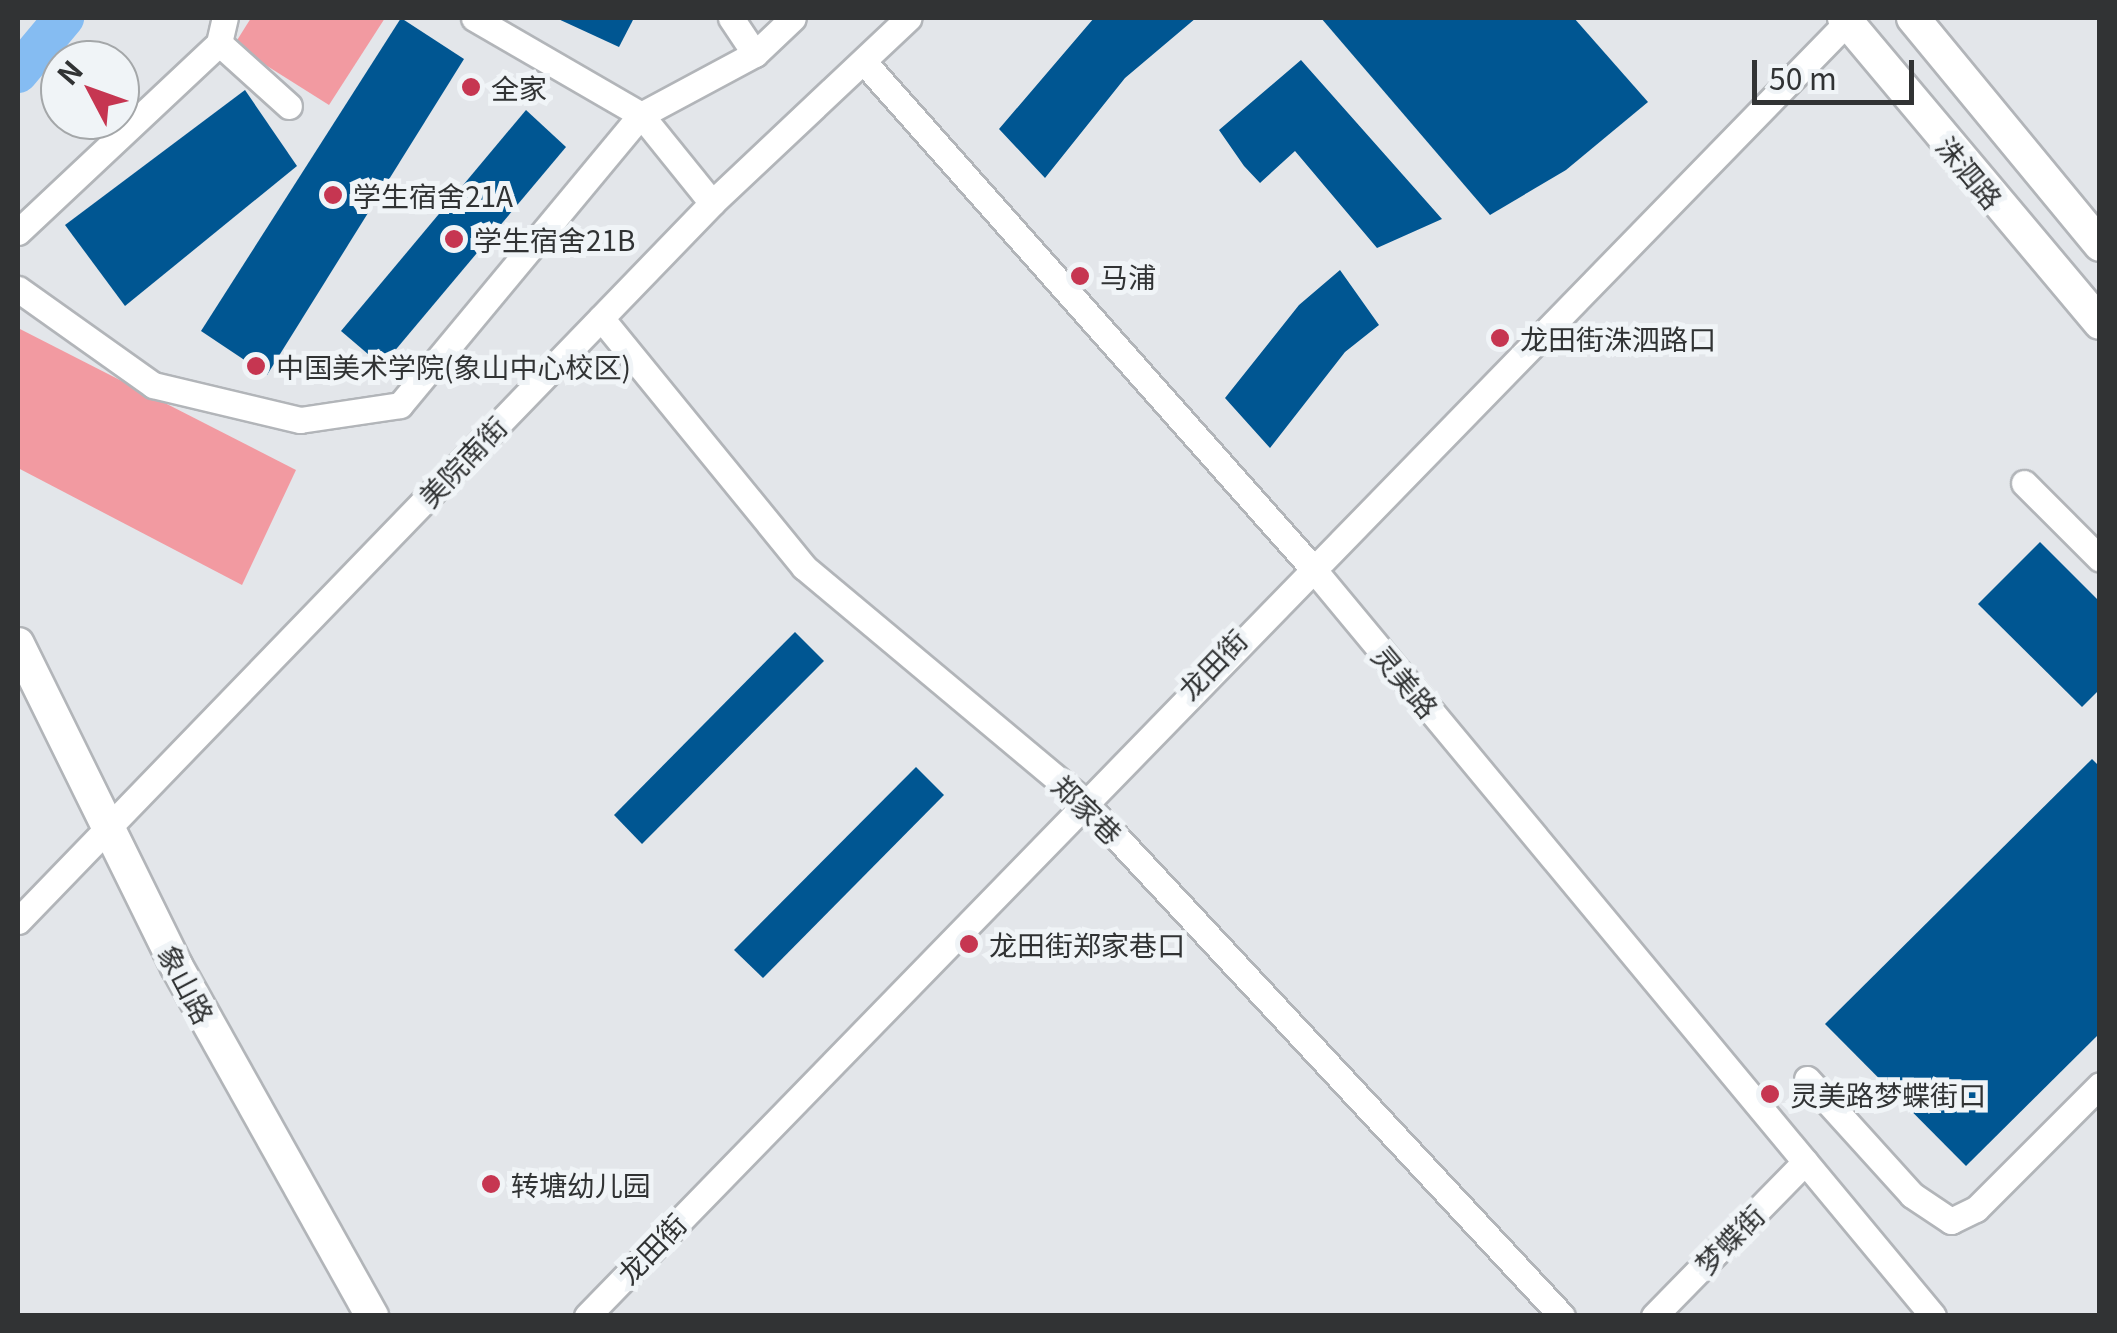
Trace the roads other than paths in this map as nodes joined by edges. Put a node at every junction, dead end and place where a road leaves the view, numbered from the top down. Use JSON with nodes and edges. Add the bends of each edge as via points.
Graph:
{"nodes":[{"id":1,"x":226,"y":18,"type":"edge"},
{"id":2,"x":474,"y":18,"type":"edge"},
{"id":3,"x":730,"y":18,"type":"edge"},
{"id":4,"x":793,"y":18,"type":"edge"},
{"id":5,"x":908,"y":18,"type":"edge"},
{"id":6,"x":1912,"y":18,"type":"edge"},
{"id":7,"x":1848,"y":19,"type":"edge"},
{"id":8,"x":219,"y":43,"type":"junction"},
{"id":9,"x":755,"y":54,"type":"junction"},
{"id":10,"x":864,"y":61,"type":"junction"},
{"id":11,"x":289,"y":106,"type":"dead end"},
{"id":12,"x":641,"y":116,"type":"junction"},
{"id":13,"x":712,"y":204,"type":"junction"},
{"id":14,"x":18,"y":232,"type":"edge"},
{"id":15,"x":2100,"y":245,"type":"edge"},
{"id":16,"x":18,"y":289,"type":"edge"},
{"id":17,"x":602,"y":318,"type":"junction"},
{"id":18,"x":2100,"y":323,"type":"edge"},
{"id":19,"x":2024,"y":483,"type":"dead end"},
{"id":20,"x":2100,"y":559,"type":"edge"},
{"id":21,"x":1309,"y":564,"type":"junction"},
{"id":22,"x":18,"y":644,"type":"edge"},
{"id":23,"x":1081,"y":799,"type":"junction"},
{"id":24,"x":108,"y":825,"type":"junction"},
{"id":25,"x":18,"y":921,"type":"edge"},
{"id":26,"x":1806,"y":1079,"type":"dead end"},
{"id":27,"x":2100,"y":1085,"type":"edge"},
{"id":28,"x":1805,"y":1162,"type":"junction"},
{"id":29,"x":372,"y":1316,"type":"edge"},
{"id":30,"x":586,"y":1316,"type":"edge"},
{"id":31,"x":1562,"y":1316,"type":"edge"},
{"id":32,"x":1654,"y":1316,"type":"edge"},
{"id":33,"x":1933,"y":1316,"type":"edge"}],
"edges":[{"from":1,"to":8,"type":"street"},
{"from":2,"to":12,"type":"street"},
{"from":3,"to":9,"type":"street"},
{"from":4,"to":9,"type":"street"},
{"from":5,"to":10,"type":"street","name":"美院南街"},
{"from":6,"to":15,"type":"main road","name":"洙泗路"},
{"from":7,"to":18,"type":"main road","name":"洙泗路"},
{"from":7,"to":21,"type":"street","name":"龙田街"},
{"from":8,"to":11,"type":"street"},
{"from":8,"to":14,"type":"street"},
{"from":9,"to":12,"type":"street"},
{"from":10,"to":13,"type":"street","name":"美院南街"},
{"from":10,"to":21,"type":"street","name":"灵美路"},
{"from":12,"to":13,"type":"street"},
{"from":12,"to":16,"type":"street","via":[[400,405],[300,420],[153,385]]},
{"from":13,"to":17,"type":"street","name":"美院南街"},
{"from":17,"to":23,"type":"street","name":"郑家巷","via":[[804,567]]},
{"from":17,"to":24,"type":"street","name":"美院南街"},
{"from":19,"to":20,"type":"street"},
{"from":21,"to":23,"type":"street","name":"龙田街"},
{"from":21,"to":28,"type":"street","name":"灵美路"},
{"from":22,"to":24,"type":"main road","name":"象山路"},
{"from":23,"to":30,"type":"street","name":"龙田街"},
{"from":23,"to":31,"type":"street","name":"郑家巷"},
{"from":24,"to":25,"type":"street","name":"美院南街"},
{"from":24,"to":29,"type":"main road","name":"象山路"},
{"from":26,"to":27,"type":"street","via":[[1912,1195],[1950,1221],[1976,1209]]},
{"from":28,"to":32,"type":"street","name":"梦蝶街"},
{"from":28,"to":33,"type":"street","name":"灵美路"}]}
